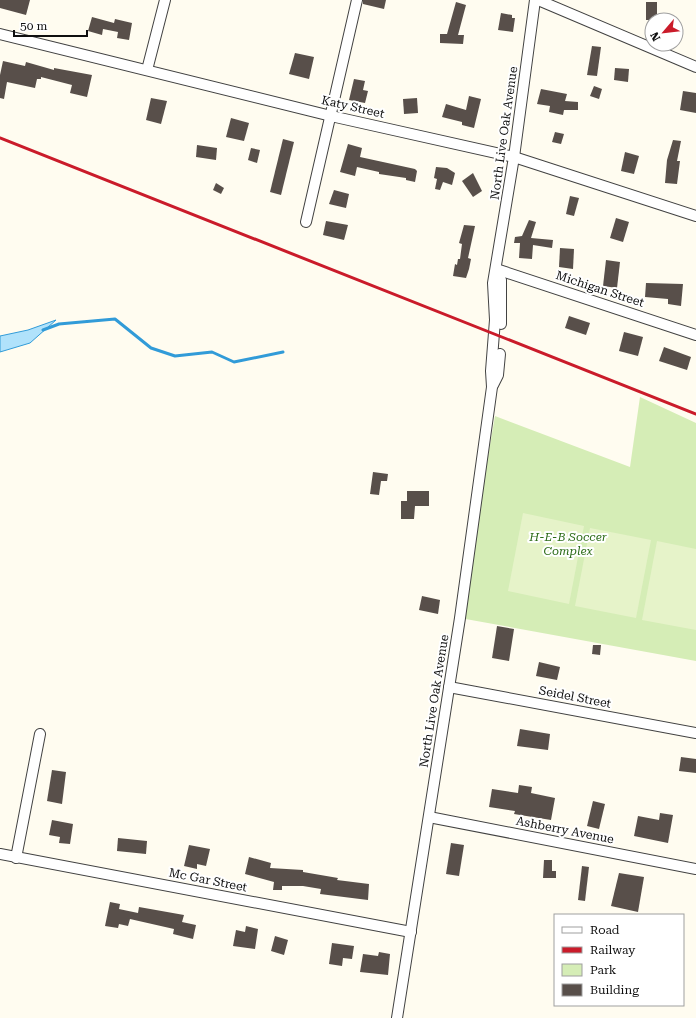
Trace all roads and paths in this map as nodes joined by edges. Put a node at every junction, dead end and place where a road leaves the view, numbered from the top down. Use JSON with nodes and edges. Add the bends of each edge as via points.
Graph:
{"nodes":[{"id":1,"x":165,"y":0,"type":"edge"},
{"id":2,"x":357,"y":0,"type":"edge"},
{"id":3,"x":537,"y":0,"type":"edge"},
{"id":4,"x":0,"y":34,"type":"edge"},
{"id":5,"x":696,"y":67,"type":"edge"},
{"id":6,"x":147,"y":70,"type":"junction"},
{"id":7,"x":331,"y":116,"type":"junction"},
{"id":8,"x":514,"y":157,"type":"junction"},
{"id":9,"x":696,"y":216,"type":"edge"},
{"id":10,"x":306,"y":222,"type":"dead end"},
{"id":11,"x":496,"y":269,"type":"junction"},
{"id":12,"x":696,"y":335,"type":"edge"},
{"id":13,"x":449,"y":687,"type":"junction"},
{"id":14,"x":696,"y":733,"type":"edge"},
{"id":15,"x":40,"y":734,"type":"dead end"},
{"id":16,"x":429,"y":817,"type":"junction"},
{"id":17,"x":0,"y":854,"type":"edge"},
{"id":18,"x":16,"y":858,"type":"junction"},
{"id":19,"x":696,"y":869,"type":"edge"},
{"id":20,"x":411,"y":932,"type":"junction"},
{"id":21,"x":397,"y":1018,"type":"edge"}],
"edges":[{"from":1,"to":6,"type":"street"},
{"from":2,"to":7,"type":"street"},
{"from":3,"to":5,"type":"street"},
{"from":3,"to":8,"type":"street","name":"North Live Oak Avenue"},
{"from":4,"to":6,"type":"street","name":"Katy Street"},
{"from":6,"to":7,"type":"street","name":"Katy Street"},
{"from":7,"to":8,"type":"street","name":"Katy Street"},
{"from":7,"to":10,"type":"street"},
{"from":8,"to":9,"type":"street","name":"Katy Street"},
{"from":8,"to":11,"type":"street","name":"North Live Oak Avenue"},
{"from":11,"to":12,"type":"street","name":"Michigan Street"},
{"from":11,"to":13,"type":"street","name":"North Live Oak Avenue","via":[[501,280],[502,311],[498,375],[492,387]]},
{"from":13,"to":14,"type":"street","name":"Seidel Street"},
{"from":13,"to":16,"type":"street","name":"North Live Oak Avenue"},
{"from":15,"to":18,"type":"street"},
{"from":16,"to":19,"type":"street","name":"Ashberry Avenue"},
{"from":16,"to":20,"type":"street","name":"North Live Oak Avenue"},
{"from":17,"to":18,"type":"street","name":"Mc Gar Street"},
{"from":18,"to":20,"type":"street","name":"Mc Gar Street"},
{"from":20,"to":21,"type":"street","name":"North Live Oak Avenue"}]}
